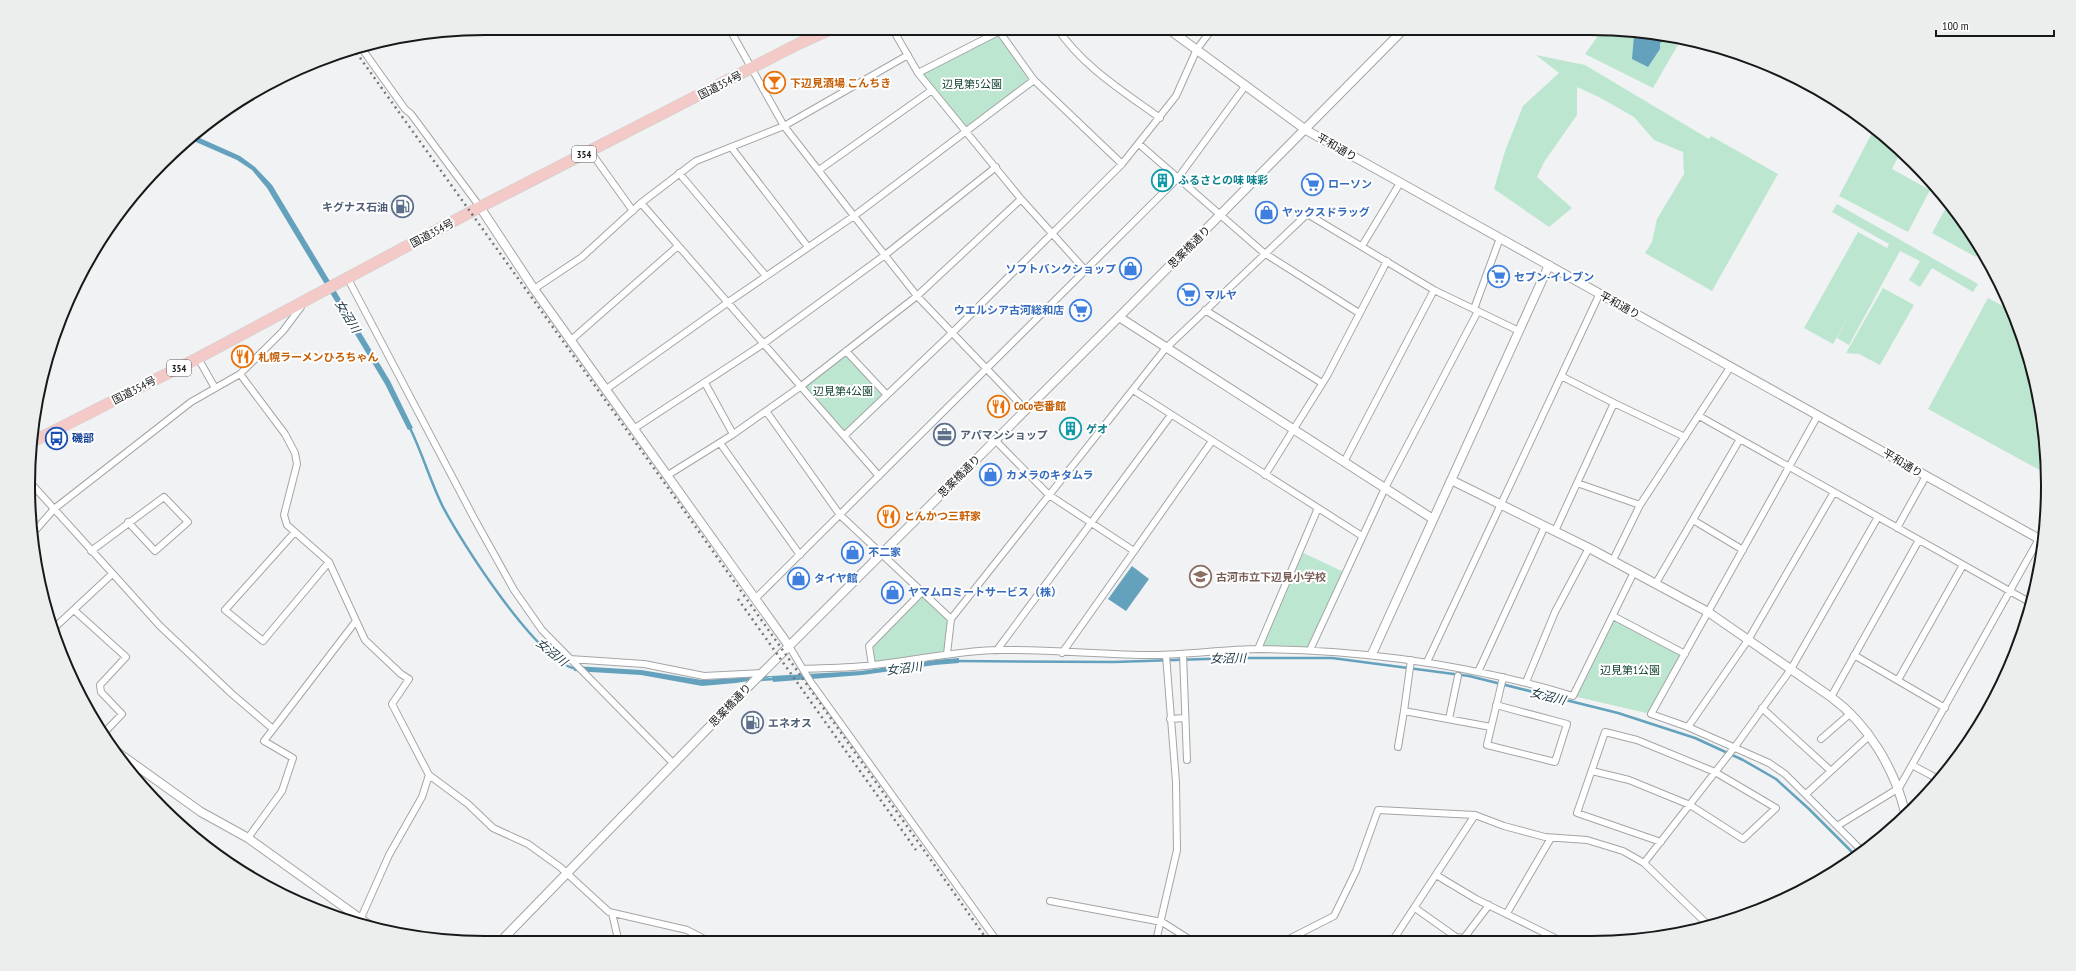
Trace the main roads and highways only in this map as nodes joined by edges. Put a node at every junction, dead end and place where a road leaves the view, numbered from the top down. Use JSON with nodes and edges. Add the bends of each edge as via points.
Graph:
{"nodes":[{"id":1,"x":819,"y":35,"type":"edge"},
{"id":2,"x":38,"y":439,"type":"edge"}],
"edges":[{"from":1,"to":2,"type":"highway","name":"国道354号","number":"354","via":[[480,207],[198,358]]}]}
